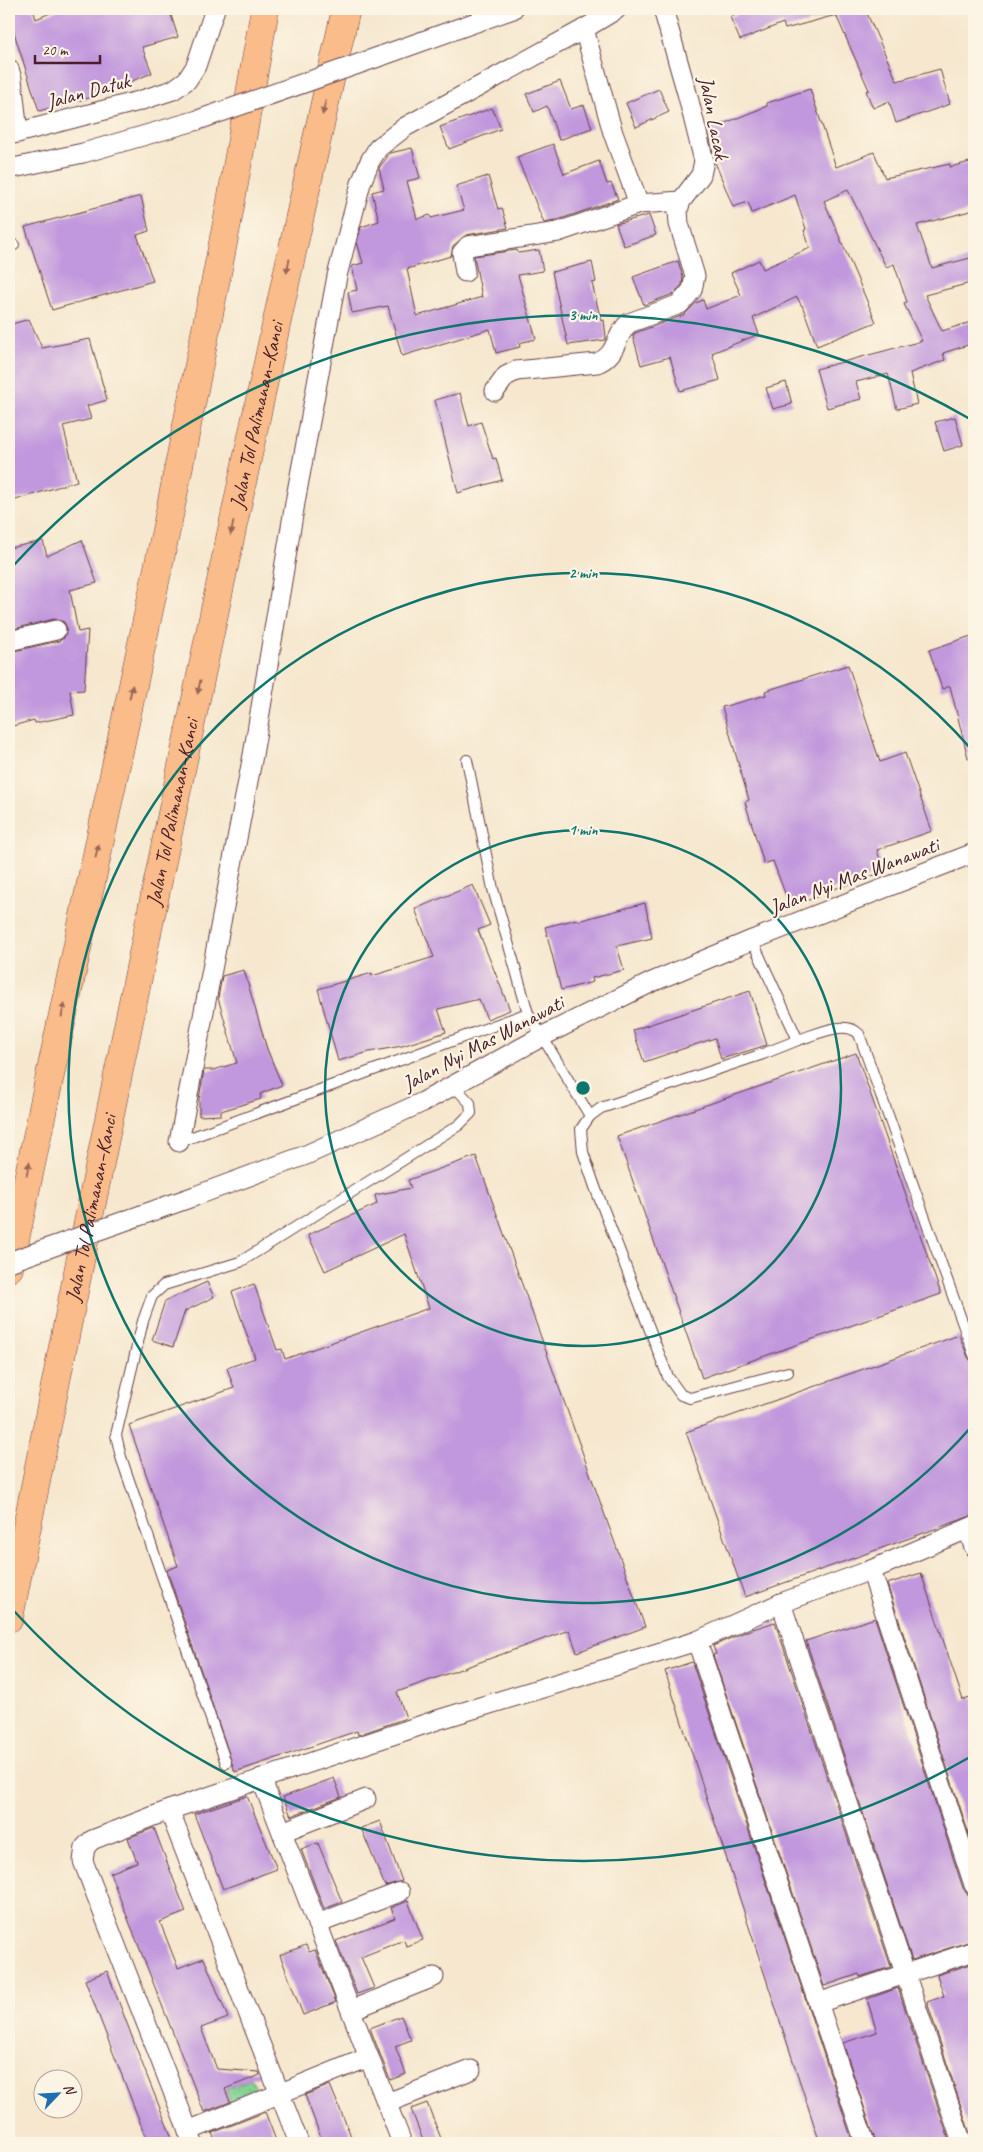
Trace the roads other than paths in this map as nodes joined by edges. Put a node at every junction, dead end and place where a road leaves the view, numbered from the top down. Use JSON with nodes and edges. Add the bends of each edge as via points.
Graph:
{"nodes":[{"id":1,"x":215,"y":9,"type":"edge"},
{"id":2,"x":265,"y":9,"type":"edge"},
{"id":3,"x":346,"y":9,"type":"edge"},
{"id":4,"x":513,"y":9,"type":"edge"},
{"id":5,"x":617,"y":9,"type":"edge"},
{"id":6,"x":663,"y":9,"type":"edge"},
{"id":7,"x":584,"y":29,"type":"junction"},
{"id":8,"x":9,"y":69,"type":"edge"},
{"id":9,"x":13,"y":134,"type":"edge"},
{"id":10,"x":9,"y":169,"type":"edge"},
{"id":11,"x":681,"y":201,"type":"junction"},
{"id":12,"x":639,"y":204,"type":"junction"},
{"id":13,"x":465,"y":272,"type":"dead end"},
{"id":14,"x":494,"y":391,"type":"dead end"},
{"id":15,"x":56,"y":630,"type":"dead end"},
{"id":16,"x":9,"y":642,"type":"edge"},
{"id":17,"x":467,"y":760,"type":"dead end"},
{"id":18,"x":974,"y":853,"type":"edge"},
{"id":19,"x":752,"y":940,"type":"junction"},
{"id":20,"x":528,"y":1013,"type":"junction"},
{"id":21,"x":543,"y":1036,"type":"junction"},
{"id":22,"x":798,"y":1040,"type":"junction"},
{"id":23,"x":454,"y":1086,"type":"junction"},
{"id":24,"x":590,"y":1116,"type":"junction"},
{"id":25,"x":179,"y":1142,"type":"joint"},
{"id":26,"x":9,"y":1262,"type":"edge"},
{"id":27,"x":9,"y":1268,"type":"edge"},
{"id":28,"x":974,"y":1355,"type":"edge"},
{"id":29,"x":788,"y":1372,"type":"dead end"},
{"id":30,"x":971,"y":1528,"type":"edge"},
{"id":31,"x":974,"y":1547,"type":"edge"},
{"id":32,"x":871,"y":1570,"type":"junction"},
{"id":33,"x":782,"y":1603,"type":"junction"},
{"id":34,"x":9,"y":1618,"type":"edge"},
{"id":35,"x":697,"y":1641,"type":"junction"},
{"id":36,"x":226,"y":1763,"type":"dead end"},
{"id":37,"x":261,"y":1778,"type":"junction"},
{"id":38,"x":366,"y":1799,"type":"dead end"},
{"id":39,"x":169,"y":1810,"type":"junction"},
{"id":40,"x":282,"y":1832,"type":"junction"},
{"id":41,"x":974,"y":1885,"type":"edge"},
{"id":42,"x":400,"y":1892,"type":"dead end"},
{"id":43,"x":317,"y":1924,"type":"junction"},
{"id":44,"x":974,"y":1951,"type":"edge"},
{"id":45,"x":907,"y":1974,"type":"junction"},
{"id":46,"x":434,"y":1977,"type":"dead end"},
{"id":47,"x":818,"y":2003,"type":"junction"},
{"id":48,"x":351,"y":2010,"type":"junction"},
{"id":49,"x":369,"y":2057,"type":"junction"},
{"id":50,"x":471,"y":2070,"type":"dead end"},
{"id":51,"x":280,"y":2094,"type":"junction"},
{"id":52,"x":387,"y":2103,"type":"junction"},
{"id":53,"x":191,"y":2137,"type":"edge"},
{"id":54,"x":299,"y":2143,"type":"edge"},
{"id":55,"x":402,"y":2143,"type":"edge"},
{"id":56,"x":865,"y":2143,"type":"edge"},
{"id":57,"x":962,"y":2143,"type":"edge"}],
"edges":[{"from":1,"to":9,"type":"street","name":"Jalan Datuk","via":[[196,66],[187,80],[172,90]]},
{"from":27,"to":2,"type":"highway","one_way":true,"via":[[168,521],[228,218]]},
{"from":3,"to":34,"type":"highway","name":"Jalan Tol Palimanan–Kanci","one_way":true,"via":[[236,506]]},
{"from":4,"to":10,"type":"street","bridge":true,"via":[[198,120],[83,153]]},
{"from":5,"to":7,"type":"street"},
{"from":6,"to":11,"type":"street","name":"Jalan Lacak","via":[[704,161],[702,174]]},
{"from":7,"to":12,"type":"street","via":[[613,133]]},
{"from":7,"to":25,"type":"street","via":[[405,127],[378,148],[361,183],[337,276],[253,755]]},
{"from":8,"to":9,"type":"street"},
{"from":11,"to":12,"type":"street"},
{"from":11,"to":14,"type":"street","via":[[679,224],[695,276],[692,290],[680,304],[629,323],[623,328],[610,356],[604,360],[516,371],[506,376]]},
{"from":12,"to":13,"type":"street","via":[[558,232],[468,246],[462,253]]},
{"from":15,"to":16,"type":"street"},
{"from":17,"to":20,"type":"lane","via":[[493,889]]},
{"from":18,"to":19,"type":"street","name":"Jalan Nyi Mas Wanawati"},
{"from":19,"to":21,"type":"street","name":"Jalan Nyi Mas Wanawati","via":[[652,982]]},
{"from":19,"to":22,"type":"lane"},
{"from":20,"to":21,"type":"lane"},
{"from":20,"to":25,"type":"lane"},
{"from":21,"to":23,"type":"street","name":"Jalan Nyi Mas Wanawati"},
{"from":21,"to":24,"type":"lane"},
{"from":22,"to":24,"type":"lane","via":[[601,1108]]},
{"from":22,"to":28,"type":"lane","via":[[845,1027],[854,1028],[859,1034]]},
{"from":23,"to":26,"type":"street","name":"Jalan Nyi Mas Wanawati","bridge":true,"via":[[306,1155]]},
{"from":23,"to":36,"type":"lane","via":[[470,1103],[471,1113],[459,1125],[240,1262],[164,1285],[152,1296],[143,1321],[116,1435],[132,1492]]},
{"from":24,"to":29,"type":"lane","via":[[581,1129],[583,1152],[668,1377],[681,1395],[690,1398]]},
{"from":30,"to":31,"type":"street"},
{"from":30,"to":32,"type":"street"},
{"from":32,"to":33,"type":"street"},
{"from":32,"to":41,"type":"street"},
{"from":33,"to":35,"type":"street"},
{"from":33,"to":45,"type":"street"},
{"from":35,"to":37,"type":"street","via":[[437,1720]]},
{"from":35,"to":47,"type":"street"},
{"from":37,"to":39,"type":"street"},
{"from":37,"to":40,"type":"street"},
{"from":38,"to":40,"type":"street"},
{"from":39,"to":51,"type":"street"},
{"from":39,"to":53,"type":"street","via":[[92,1840],[85,1847],[83,1861]]},
{"from":40,"to":43,"type":"street"},
{"from":42,"to":43,"type":"street"},
{"from":43,"to":48,"type":"street"},
{"from":44,"to":45,"type":"street"},
{"from":45,"to":47,"type":"street"},
{"from":45,"to":57,"type":"street"},
{"from":46,"to":48,"type":"street"},
{"from":47,"to":56,"type":"street"},
{"from":48,"to":49,"type":"street"},
{"from":49,"to":51,"type":"street"},
{"from":49,"to":52,"type":"street"},
{"from":50,"to":52,"type":"street"},
{"from":51,"to":53,"type":"street"},
{"from":51,"to":54,"type":"street"},
{"from":52,"to":55,"type":"street"}]}
